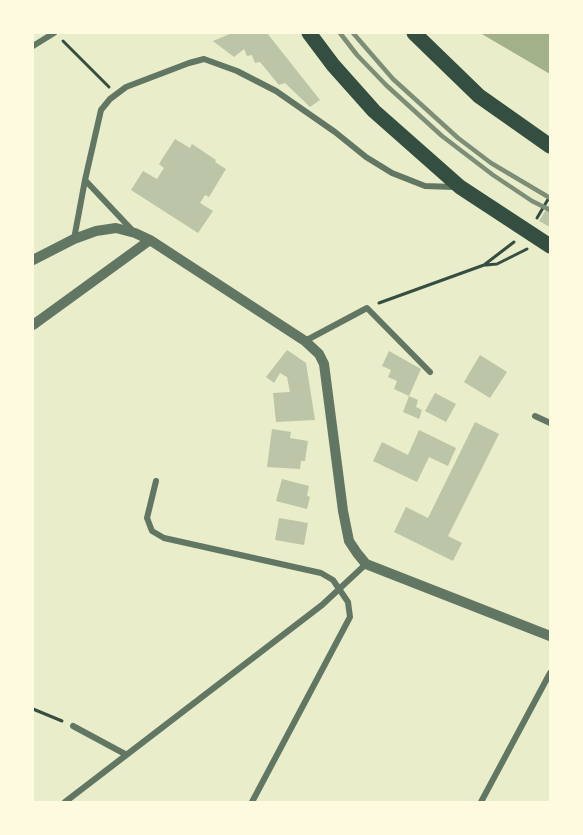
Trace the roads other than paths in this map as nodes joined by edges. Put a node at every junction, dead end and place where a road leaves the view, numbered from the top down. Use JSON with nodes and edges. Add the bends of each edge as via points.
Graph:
{"nodes":[{"id":1,"x":38,"y":33,"type":"edge"},
{"id":2,"x":54,"y":33,"type":"edge"},
{"id":3,"x":309,"y":33,"type":"edge"},
{"id":4,"x":414,"y":33,"type":"edge"},
{"id":5,"x":35,"y":43,"type":"edge"},
{"id":6,"x":550,"y":146,"type":"edge"},
{"id":7,"x":85,"y":180,"type":"junction"},
{"id":8,"x":460,"y":188,"type":"junction"},
{"id":9,"x":135,"y":233,"type":"junction"},
{"id":10,"x":74,"y":239,"type":"junction"},
{"id":11,"x":150,"y":240,"type":"junction"},
{"id":12,"x":545,"y":244,"type":"edge"},
{"id":13,"x":33,"y":260,"type":"edge"},
{"id":14,"x":33,"y":325,"type":"edge"},
{"id":15,"x":306,"y":341,"type":"junction"},
{"id":16,"x":430,"y":372,"type":"dead end"},
{"id":17,"x":535,"y":416,"type":"dead end"},
{"id":18,"x":550,"y":423,"type":"edge"},
{"id":19,"x":156,"y":481,"type":"dead end"},
{"id":20,"x":366,"y":564,"type":"junction"},
{"id":21,"x":341,"y":589,"type":"junction"},
{"id":22,"x":550,"y":636,"type":"edge"},
{"id":23,"x":550,"y":672,"type":"edge"},
{"id":24,"x":73,"y":726,"type":"road end"},
{"id":25,"x":125,"y":754,"type":"junction"},
{"id":26,"x":65,"y":802,"type":"edge"},
{"id":27,"x":252,"y":802,"type":"edge"},
{"id":28,"x":481,"y":802,"type":"edge"}],
"edges":[{"from":1,"to":5,"type":"street"},
{"from":2,"to":5,"type":"street"},
{"from":3,"to":8,"type":"main road","via":[[374,111]]},
{"from":4,"to":6,"type":"main road","via":[[479,96]]},
{"from":7,"to":8,"type":"street","via":[[101,111],[116,94],[204,59],[276,91],[392,173],[425,186]]},
{"from":7,"to":9,"type":"street"},
{"from":7,"to":10,"type":"street"},
{"from":8,"to":12,"type":"main road"},
{"from":9,"to":10,"type":"street","via":[[116,228]]},
{"from":9,"to":11,"type":"street"},
{"from":10,"to":13,"type":"street"},
{"from":11,"to":14,"type":"street"},
{"from":11,"to":15,"type":"street"},
{"from":15,"to":16,"type":"street","via":[[367,308]]},
{"from":15,"to":20,"type":"street","via":[[324,364],[349,540]]},
{"from":17,"to":18,"type":"street"},
{"from":19,"to":21,"type":"street","via":[[147,518],[152,531],[164,538],[321,573]]},
{"from":20,"to":21,"type":"street"},
{"from":20,"to":22,"type":"street"},
{"from":21,"to":25,"type":"street"},
{"from":21,"to":27,"type":"street","via":[[350,617]]},
{"from":23,"to":28,"type":"street"},
{"from":24,"to":25,"type":"street"},
{"from":25,"to":26,"type":"street"}]}
